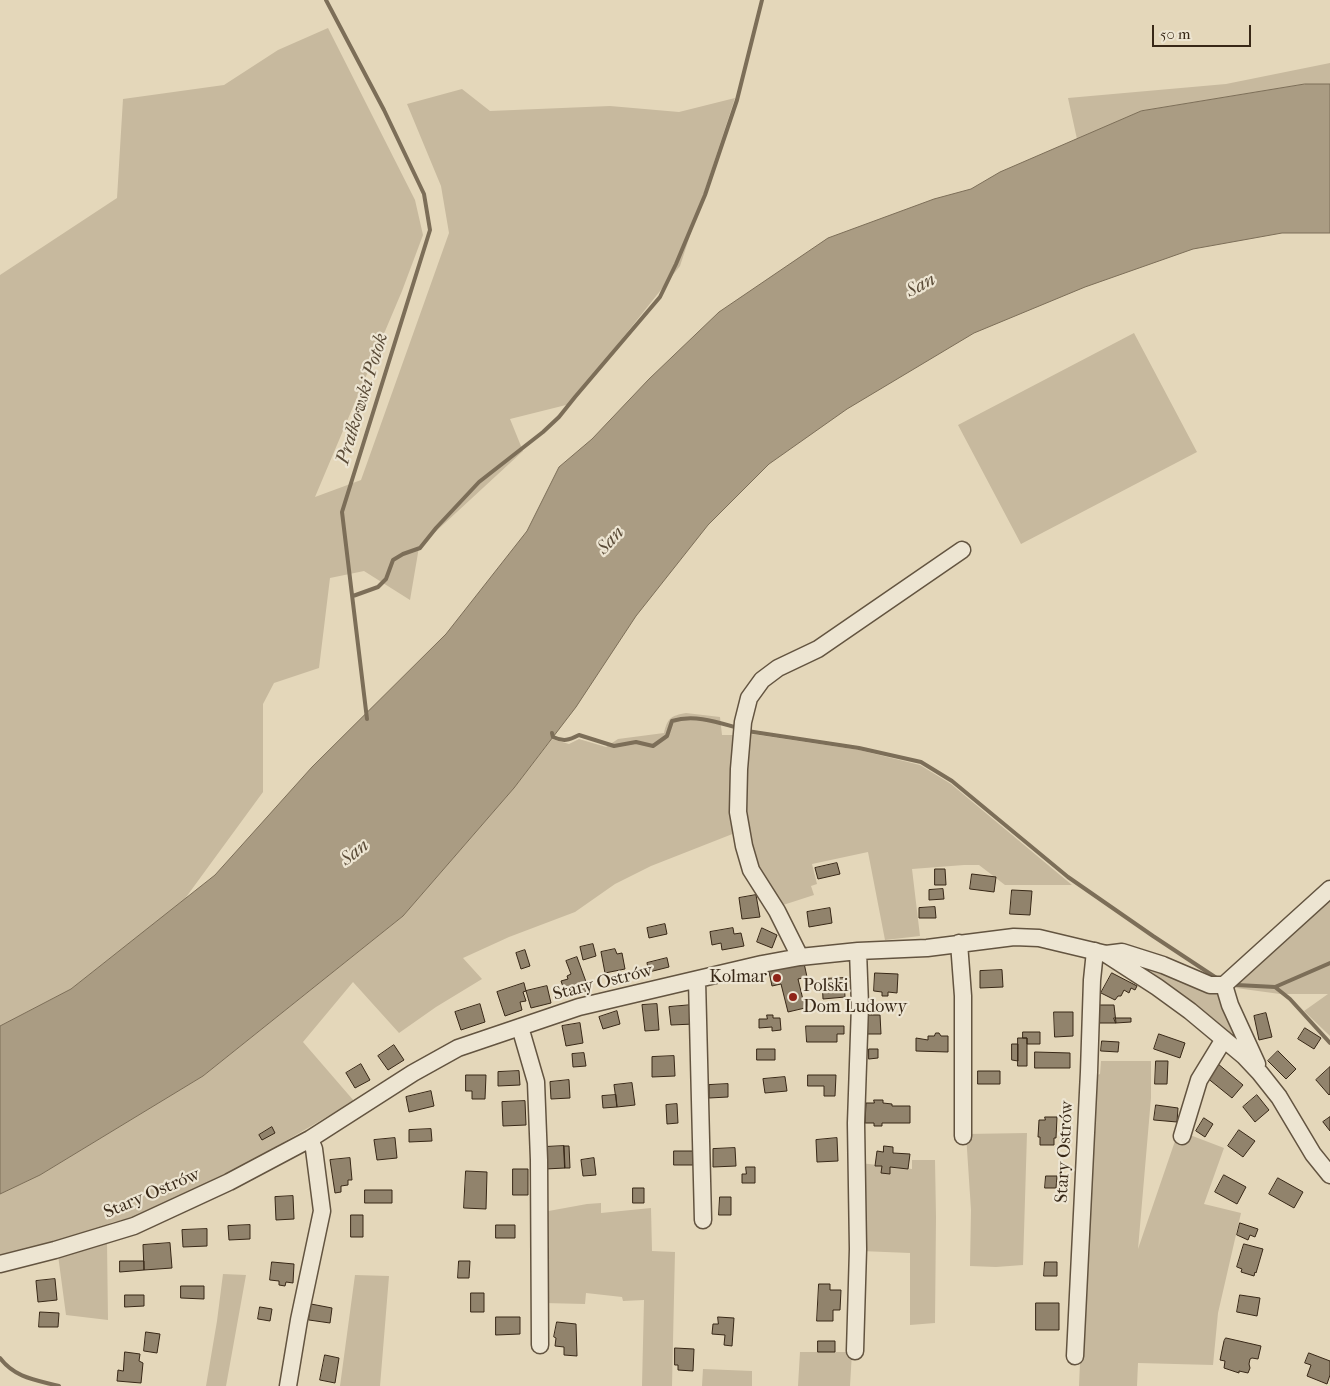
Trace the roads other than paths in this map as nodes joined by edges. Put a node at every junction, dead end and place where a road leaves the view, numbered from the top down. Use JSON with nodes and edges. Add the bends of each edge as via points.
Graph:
{"nodes":[{"id":1,"x":962,"y":550,"type":"dead end"},
{"id":2,"x":1330,"y":889,"type":"edge"},
{"id":3,"x":960,"y":943,"type":"junction"},
{"id":4,"x":858,"y":951,"type":"junction"},
{"id":5,"x":1100,"y":952,"type":"junction"},
{"id":6,"x":800,"y":957,"type":"junction"},
{"id":7,"x":697,"y":980,"type":"junction"},
{"id":8,"x":1224,"y":985,"type":"junction"},
{"id":9,"x":520,"y":1026,"type":"junction"},
{"id":10,"x":1224,"y":1039,"type":"junction"},
{"id":11,"x":1260,"y":1073,"type":"junction"},
{"id":12,"x":963,"y":1136,"type":"dead end"},
{"id":13,"x":1182,"y":1136,"type":"dead end"},
{"id":14,"x":310,"y":1139,"type":"junction"},
{"id":15,"x":1330,"y":1174,"type":"edge"},
{"id":16,"x":702,"y":1220,"type":"dead end"},
{"id":17,"x":0,"y":1264,"type":"edge"},
{"id":18,"x":540,"y":1345,"type":"dead end"},
{"id":19,"x":855,"y":1351,"type":"dead end"},
{"id":20,"x":1075,"y":1356,"type":"dead end"},
{"id":21,"x":288,"y":1386,"type":"edge"}],
"edges":[{"from":1,"to":6,"type":"street","via":[[818,649],[778,668],[762,680],[749,698],[742,729],[738,812],[744,846],[751,870]]},
{"from":2,"to":8,"type":"street"},
{"from":3,"to":4,"type":"street","name":"Stary Ostrów"},
{"from":3,"to":5,"type":"street","name":"Stary Ostrów","via":[[1039,938]]},
{"from":3,"to":12,"type":"street"},
{"from":4,"to":6,"type":"street","name":"Stary Ostrów"},
{"from":4,"to":19,"type":"street"},
{"from":5,"to":8,"type":"street","name":"Stary Ostrów","via":[[1122,952],[1210,985]]},
{"from":5,"to":10,"type":"street","via":[[1158,987]]},
{"from":5,"to":20,"type":"street","name":"Stary Ostrów","via":[[1092,980]]},
{"from":6,"to":7,"type":"street","name":"Stary Ostrów"},
{"from":7,"to":9,"type":"street","name":"Stary Ostrów","via":[[579,1007]]},
{"from":7,"to":16,"type":"street"},
{"from":8,"to":11,"type":"street"},
{"from":9,"to":14,"type":"street","name":"Stary Ostrów","via":[[458,1048]]},
{"from":9,"to":18,"type":"street","via":[[536,1082]]},
{"from":10,"to":11,"type":"street"},
{"from":10,"to":13,"type":"street","via":[[1198,1080]]},
{"from":11,"to":15,"type":"street","via":[[1279,1097],[1313,1154]]},
{"from":14,"to":17,"type":"street","name":"Stary Ostrów","via":[[229,1182],[134,1226]]},
{"from":14,"to":21,"type":"street","via":[[322,1211],[298,1320]]}]}
